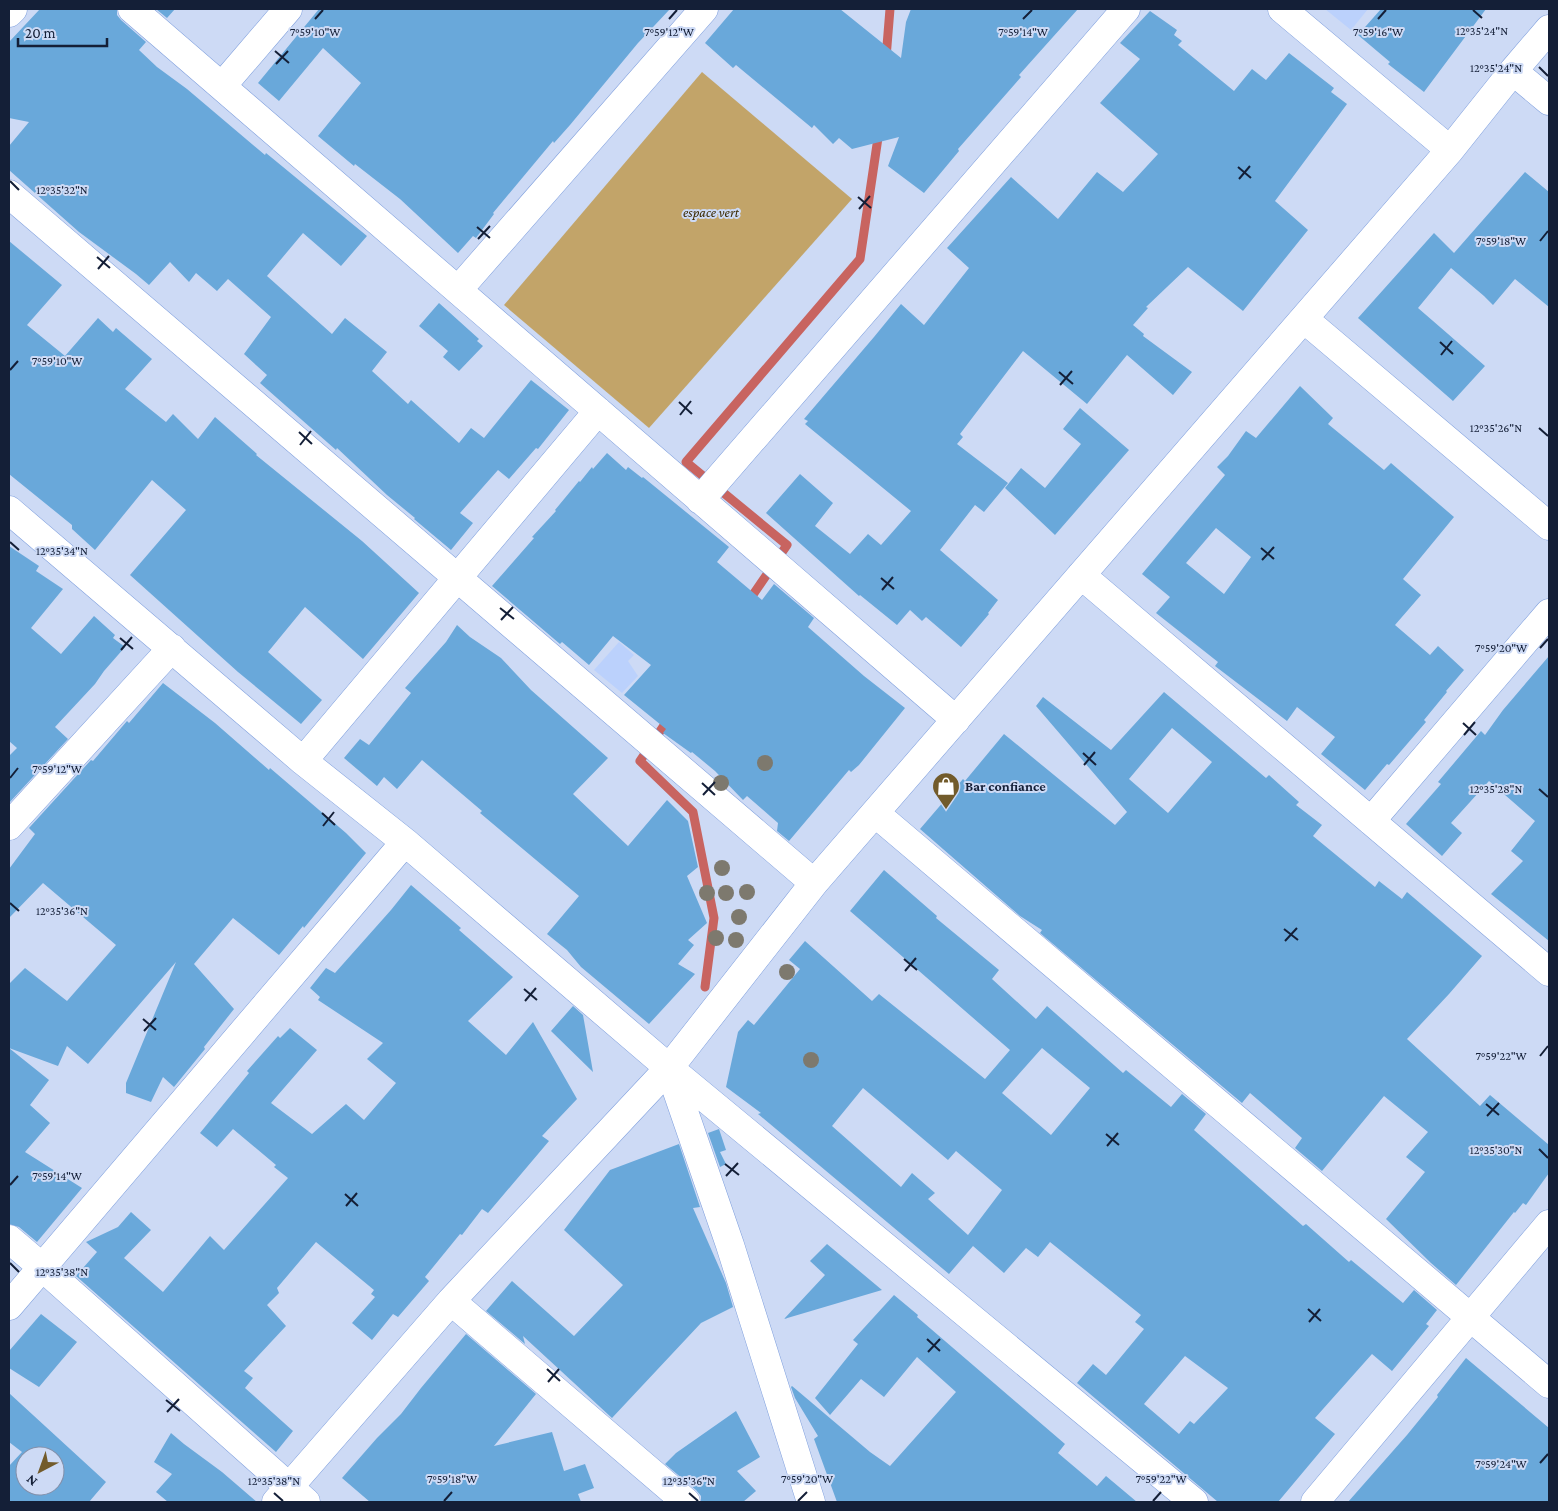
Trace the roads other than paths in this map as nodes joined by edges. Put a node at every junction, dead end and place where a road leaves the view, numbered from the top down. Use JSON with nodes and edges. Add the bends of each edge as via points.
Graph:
{"nodes":[{"id":1,"x":13,"y":9,"type":"edge"},
{"id":2,"x":132,"y":9,"type":"edge"},
{"id":3,"x":288,"y":9,"type":"edge"},
{"id":4,"x":704,"y":9,"type":"edge"},
{"id":5,"x":1126,"y":9,"type":"edge"},
{"id":6,"x":1282,"y":9,"type":"edge"},
{"id":7,"x":9,"y":13,"type":"edge"},
{"id":8,"x":1549,"y":29,"type":"edge"},
{"id":9,"x":1512,"y":71,"type":"junction"},
{"id":10,"x":222,"y":86,"type":"junction"},
{"id":11,"x":1549,"y":101,"type":"edge"},
{"id":12,"x":1450,"y":150,"type":"junction"},
{"id":13,"x":9,"y":194,"type":"edge"},
{"id":14,"x":458,"y":290,"type":"junction"},
{"id":15,"x":1304,"y":319,"type":"junction"},
{"id":16,"x":598,"y":410,"type":"junction"},
{"id":17,"x":700,"y":500,"type":"junction"},
{"id":18,"x":9,"y":510,"type":"edge"},
{"id":19,"x":1549,"y":526,"type":"edge"},
{"id":20,"x":1081,"y":575,"type":"junction"},
{"id":21,"x":458,"y":578,"type":"junction"},
{"id":22,"x":1549,"y":612,"type":"edge"},
{"id":23,"x":172,"y":648,"type":"junction"},
{"id":24,"x":956,"y":720,"type":"junction"},
{"id":25,"x":304,"y":761,"type":"junction"},
{"id":26,"x":875,"y":813,"type":"junction"},
{"id":27,"x":1371,"y":821,"type":"junction"},
{"id":28,"x":9,"y":826,"type":"edge"},
{"id":29,"x":405,"y":842,"type":"junction"},
{"id":30,"x":814,"y":882,"type":"junction"},
{"id":31,"x":1549,"y":972,"type":"edge"},
{"id":32,"x":669,"y":1068,"type":"junction"},
{"id":33,"x":1549,"y":1224,"type":"edge"},
{"id":34,"x":9,"y":1239,"type":"edge"},
{"id":35,"x":42,"y":1267,"type":"junction"},
{"id":36,"x":451,"y":1301,"type":"junction"},
{"id":37,"x":9,"y":1306,"type":"edge"},
{"id":38,"x":1471,"y":1317,"type":"junction"},
{"id":39,"x":1549,"y":1384,"type":"edge"},
{"id":40,"x":290,"y":1497,"type":"edge"},
{"id":41,"x":686,"y":1502,"type":"edge"},
{"id":42,"x":811,"y":1502,"type":"edge"},
{"id":43,"x":1194,"y":1502,"type":"edge"},
{"id":44,"x":1315,"y":1502,"type":"edge"}],
"edges":[{"from":1,"to":7,"type":"street"},
{"from":2,"to":10,"type":"street"},
{"from":3,"to":10,"type":"street"},
{"from":4,"to":14,"type":"street"},
{"from":5,"to":17,"type":"street"},
{"from":6,"to":12,"type":"street"},
{"from":8,"to":9,"type":"street"},
{"from":9,"to":11,"type":"street"},
{"from":9,"to":12,"type":"street"},
{"from":10,"to":14,"type":"street"},
{"from":12,"to":15,"type":"street"},
{"from":13,"to":21,"type":"street"},
{"from":14,"to":16,"type":"street"},
{"from":15,"to":19,"type":"street"},
{"from":15,"to":20,"type":"street"},
{"from":16,"to":17,"type":"street"},
{"from":16,"to":21,"type":"street"},
{"from":17,"to":24,"type":"street"},
{"from":18,"to":23,"type":"street"},
{"from":20,"to":24,"type":"street"},
{"from":20,"to":27,"type":"street"},
{"from":21,"to":25,"type":"street"},
{"from":21,"to":30,"type":"street"},
{"from":22,"to":27,"type":"street"},
{"from":23,"to":25,"type":"street"},
{"from":23,"to":28,"type":"street"},
{"from":24,"to":26,"type":"street"},
{"from":25,"to":29,"type":"street"},
{"from":26,"to":30,"type":"street"},
{"from":26,"to":38,"type":"street"},
{"from":27,"to":31,"type":"street"},
{"from":29,"to":32,"type":"street"},
{"from":29,"to":35,"type":"street"},
{"from":30,"to":32,"type":"street"},
{"from":32,"to":36,"type":"street"},
{"from":32,"to":42,"type":"street","via":[[730,1245]]},
{"from":32,"to":43,"type":"street"},
{"from":33,"to":38,"type":"street"},
{"from":34,"to":35,"type":"street"},
{"from":35,"to":37,"type":"street"},
{"from":35,"to":40,"type":"street"},
{"from":36,"to":40,"type":"street"},
{"from":36,"to":41,"type":"street"},
{"from":38,"to":39,"type":"street"},
{"from":38,"to":44,"type":"street"}]}
